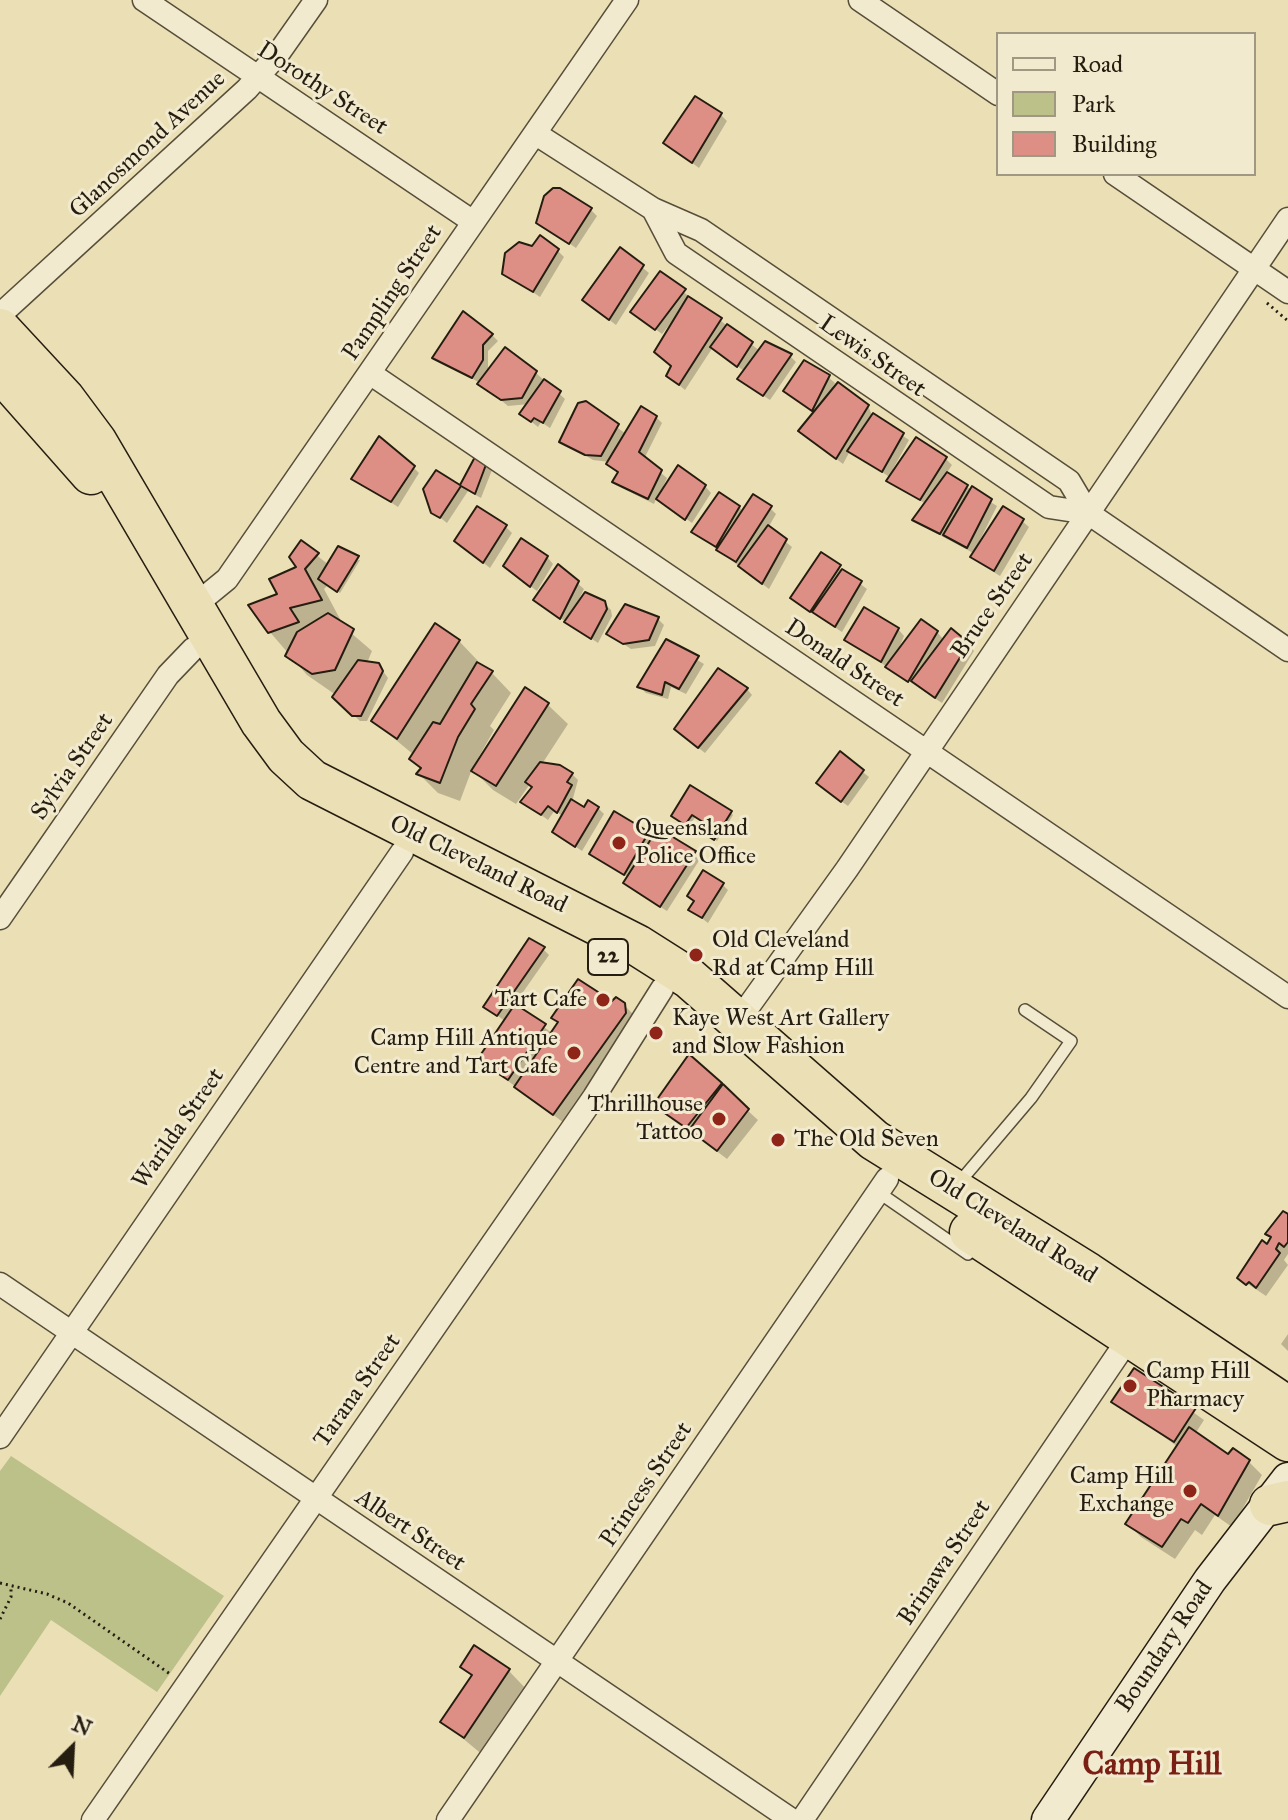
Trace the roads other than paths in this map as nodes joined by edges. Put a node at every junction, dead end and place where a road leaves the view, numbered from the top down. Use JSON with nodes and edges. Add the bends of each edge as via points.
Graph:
{"nodes":[{"id":1,"x":144,"y":0,"type":"edge"},
{"id":2,"x":316,"y":0,"type":"edge"},
{"id":3,"x":627,"y":0,"type":"edge"},
{"id":4,"x":860,"y":0,"type":"edge"},
{"id":5,"x":258,"y":77,"type":"junction"},
{"id":6,"x":996,"y":93,"type":"edge"},
{"id":7,"x":536,"y":134,"type":"junction"},
{"id":8,"x":1118,"y":176,"type":"edge"},
{"id":9,"x":653,"y":209,"type":"junction"},
{"id":10,"x":1288,"y":219,"type":"edge"},
{"id":11,"x":472,"y":221,"type":"junction"},
{"id":12,"x":1254,"y":269,"type":"junction"},
{"id":13,"x":1288,"y":292,"type":"edge"},
{"id":14,"x":0,"y":315,"type":"edge"},
{"id":15,"x":0,"y":329,"type":"edge"},
{"id":16,"x":371,"y":374,"type":"junction"},
{"id":17,"x":4,"y":384,"type":"edge"},
{"id":18,"x":1088,"y":513,"type":"junction"},
{"id":19,"x":194,"y":606,"type":"junction"},
{"id":20,"x":193,"y":649,"type":"junction"},
{"id":21,"x":1288,"y":650,"type":"edge"},
{"id":22,"x":925,"y":750,"type":"junction"},
{"id":23,"x":402,"y":852,"type":"junction"},
{"id":24,"x":0,"y":918,"type":"edge"},
{"id":25,"x":662,"y":989,"type":"junction"},
{"id":26,"x":1288,"y":997,"type":"edge"},
{"id":27,"x":1025,"y":1010,"type":"dead end"},
{"id":28,"x":738,"y":1021,"type":"junction"},
{"id":29,"x":883,"y":1186,"type":"junction"},
{"id":30,"x":953,"y":1191,"type":"junction"},
{"id":31,"x":974,"y":1258,"type":"dead end"},
{"id":32,"x":0,"y":1284,"type":"edge"},
{"id":33,"x":1107,"y":1326,"type":"junction"},
{"id":34,"x":70,"y":1333,"type":"junction"},
{"id":35,"x":1288,"y":1407,"type":"edge"},
{"id":36,"x":0,"y":1437,"type":"edge"},
{"id":37,"x":1288,"y":1441,"type":"edge"},
{"id":38,"x":1282,"y":1495,"type":"edge"},
{"id":39,"x":316,"y":1499,"type":"junction"},
{"id":40,"x":557,"y":1662,"type":"junction"},
{"id":41,"x":93,"y":1820,"type":"edge"},
{"id":42,"x":448,"y":1820,"type":"edge"},
{"id":43,"x":792,"y":1820,"type":"edge"},
{"id":44,"x":802,"y":1820,"type":"edge"},
{"id":45,"x":1048,"y":1820,"type":"edge"}],
"edges":[{"from":1,"to":5,"type":"street","name":"Dorothy Street"},
{"from":2,"to":5,"type":"street","name":"Glanosmond Avenue"},
{"from":3,"to":7,"type":"street","name":"Pampling Street"},
{"from":4,"to":6,"type":"street"},
{"from":5,"to":11,"type":"street","name":"Dorothy Street"},
{"from":5,"to":14,"type":"street","name":"Glanosmond Avenue"},
{"from":7,"to":9,"type":"street","name":"Lewis Street"},
{"from":7,"to":11,"type":"street","name":"Pampling Street"},
{"from":8,"to":12,"type":"street"},
{"from":9,"to":18,"type":"street","name":"Lewis Street","via":[[701,230],[1069,481]]},
{"from":9,"to":18,"type":"street","name":"Lewis Street","via":[[676,253],[1049,507]]},
{"from":10,"to":12,"type":"street","name":"Bruce Street"},
{"from":11,"to":16,"type":"street","name":"Pampling Street"},
{"from":12,"to":13,"type":"street"},
{"from":12,"to":18,"type":"street","name":"Bruce Street"},
{"from":15,"to":19,"type":"highway","name":"Old Cleveland Road","number":"22","via":[[82,421]]},
{"from":16,"to":19,"type":"street","name":"Pampling Street","via":[[227,579]]},
{"from":16,"to":22,"type":"street","name":"Donald Street"},
{"from":17,"to":20,"type":"highway","name":"Old Cleveland Road","number":"22","via":[[99,486]]},
{"from":18,"to":21,"type":"street","name":"Lewis Street"},
{"from":18,"to":22,"type":"street","name":"Bruce Street"},
{"from":19,"to":28,"type":"highway","name":"Old Cleveland Road","number":"22","via":[[261,722],[312,780],[637,945],[689,978]]},
{"from":20,"to":23,"type":"highway","name":"Old Cleveland Road","number":"22","via":[[266,770],[313,808]]},
{"from":20,"to":24,"type":"street","name":"Sylvia Street","via":[[168,675]]},
{"from":22,"to":26,"type":"street","name":"Donald Street"},
{"from":22,"to":28,"type":"street","name":"Bruce Street"},
{"from":23,"to":25,"type":"highway","name":"Old Cleveland Road","number":"22"},
{"from":23,"to":34,"type":"street","name":"Warilda Street"},
{"from":25,"to":29,"type":"highway","name":"Old Cleveland Road","number":"22"},
{"from":25,"to":39,"type":"street","name":"Tarana Street","via":[[594,1097]]},
{"from":27,"to":30,"type":"lane","via":[[1071,1041]]},
{"from":28,"to":30,"type":"highway","name":"Old Cleveland Road","number":"22","via":[[844,1117]]},
{"from":29,"to":31,"type":"lane","name":"Old Cleveland Road"},
{"from":29,"to":33,"type":"highway","name":"Old Cleveland Road","number":"22"},
{"from":29,"to":40,"type":"street","name":"Princess Street"},
{"from":30,"to":35,"type":"highway","name":"Old Cleveland Road","number":"22","via":[[1088,1273]]},
{"from":32,"to":34,"type":"street","name":"Albert Street"},
{"from":33,"to":37,"type":"highway","name":"Old Cleveland Road","number":"22"},
{"from":33,"to":44,"type":"street","name":"Brinawa Street"},
{"from":34,"to":36,"type":"street","name":"Warilda Street"},
{"from":34,"to":39,"type":"street","name":"Albert Street"},
{"from":38,"to":45,"type":"main road","name":"Boundary Road","via":[[1210,1580]]},
{"from":39,"to":40,"type":"street","name":"Albert Street"},
{"from":39,"to":41,"type":"street","name":"Tarana Street"},
{"from":40,"to":42,"type":"street","name":"Princess Street"},
{"from":40,"to":43,"type":"street","name":"Albert Street"}]}
